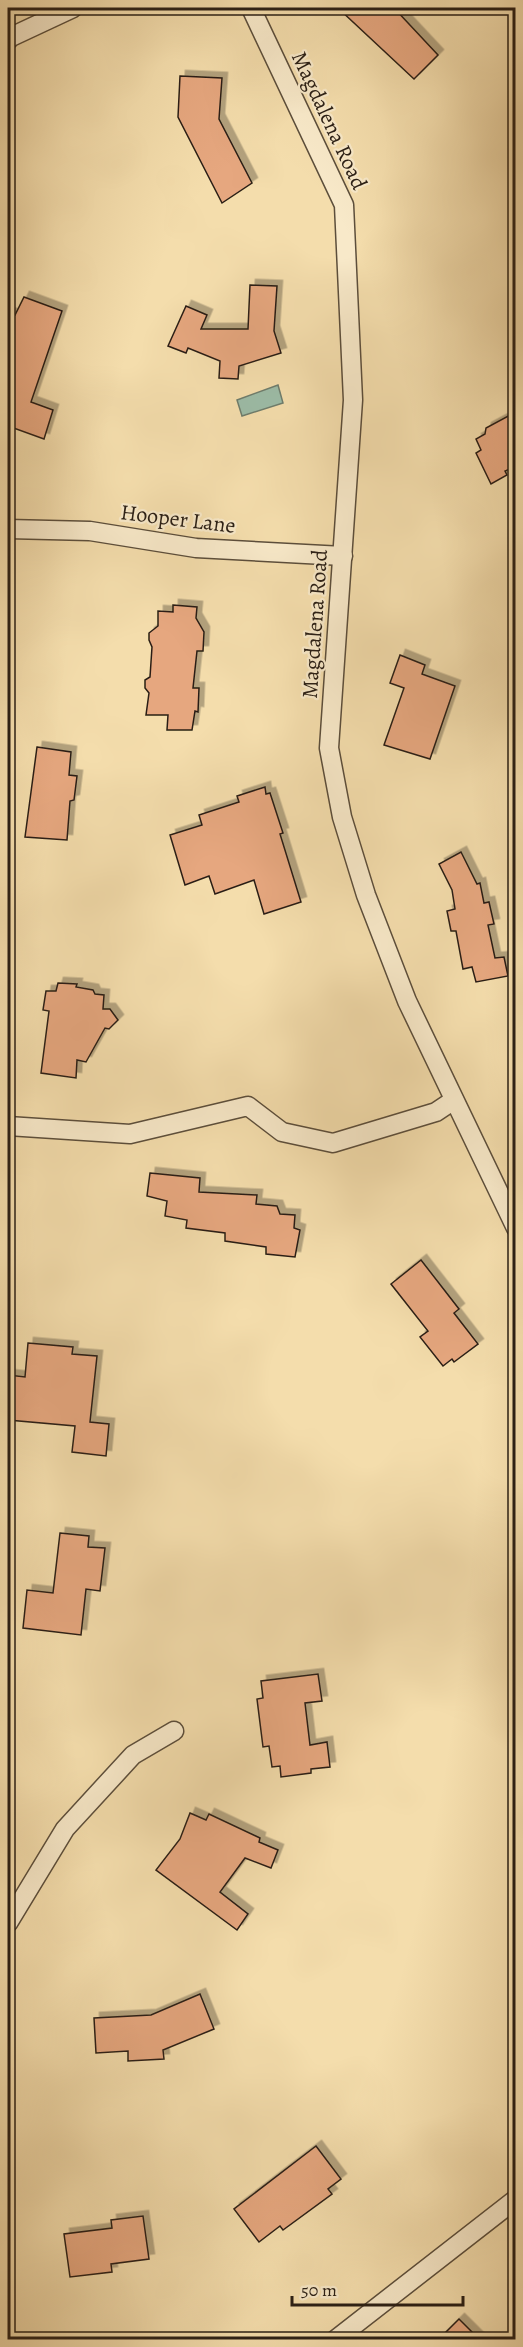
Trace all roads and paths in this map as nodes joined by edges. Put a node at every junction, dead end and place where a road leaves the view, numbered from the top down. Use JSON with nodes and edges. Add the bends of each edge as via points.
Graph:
{"nodes":[{"id":1,"x":73,"y":8,"type":"edge"},
{"id":2,"x":251,"y":8,"type":"edge"},
{"id":3,"x":8,"y":40,"type":"edge"},
{"id":4,"x":8,"y":529,"type":"edge"},
{"id":5,"x":343,"y":556,"type":"junction"},
{"id":6,"x":454,"y":1100,"type":"junction"},
{"id":7,"x":8,"y":1126,"type":"edge"},
{"id":8,"x":516,"y":1228,"type":"edge"},
{"id":9,"x":174,"y":1731,"type":"dead end"},
{"id":10,"x":8,"y":1923,"type":"edge"},
{"id":11,"x":516,"y":2199,"type":"edge"},
{"id":12,"x":335,"y":2340,"type":"edge"}],
"edges":[{"from":1,"to":3,"type":"street"},
{"from":2,"to":5,"type":"street","name":"Magdalena Road","via":[[344,205],[353,400]]},
{"from":4,"to":5,"type":"street","name":"Hooper Lane","via":[[90,531],[196,548]]},
{"from":5,"to":6,"type":"street","name":"Magdalena Road","via":[[329,748],[342,817],[366,895],[407,1001]]},
{"from":6,"to":7,"type":"street","via":[[436,1112],[333,1143],[282,1132],[248,1106],[130,1134]]},
{"from":6,"to":8,"type":"street","name":"Magdalena Road"},
{"from":9,"to":10,"type":"street","via":[[133,1755],[65,1830]]},
{"from":11,"to":12,"type":"street"}]}
